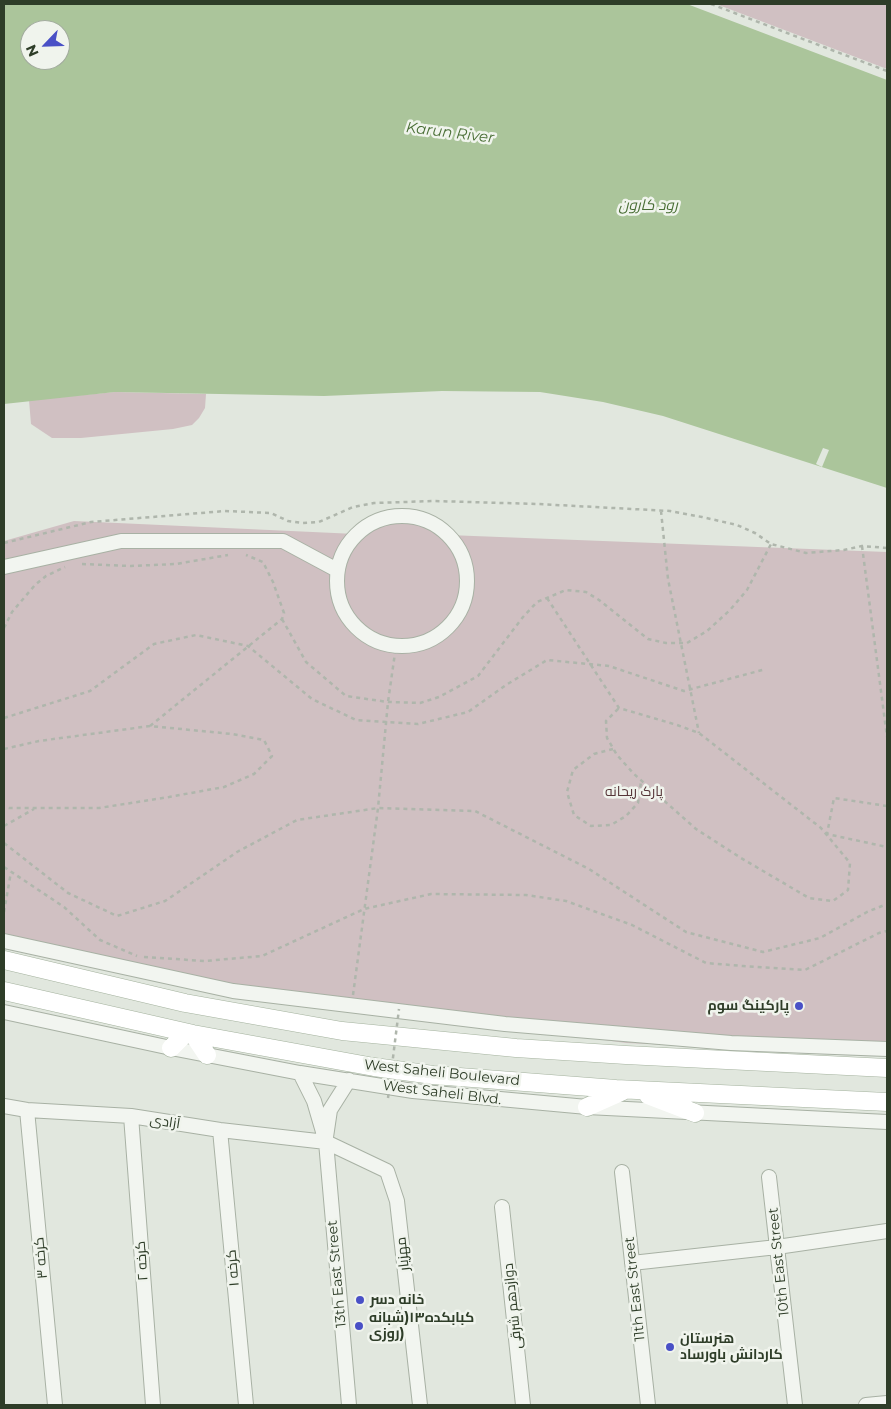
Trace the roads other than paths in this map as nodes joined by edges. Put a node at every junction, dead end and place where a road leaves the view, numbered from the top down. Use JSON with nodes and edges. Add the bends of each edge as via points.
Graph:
{"nodes":[{"id":1,"x":4,"y":567,"type":"edge"},
{"id":2,"x":337,"y":570,"type":"junction"},
{"id":3,"x":4,"y":941,"type":"edge"},
{"id":4,"x":4,"y":960,"type":"edge"},
{"id":5,"x":4,"y":991,"type":"edge"},
{"id":6,"x":4,"y":1012,"type":"edge"},
{"id":7,"x":190,"y":1034,"type":"junction"},
{"id":8,"x":171,"y":1048,"type":"junction"},
{"id":9,"x":887,"y":1049,"type":"edge"},
{"id":10,"x":207,"y":1055,"type":"junction"},
{"id":11,"x":887,"y":1068,"type":"edge"},
{"id":12,"x":300,"y":1073,"type":"junction"},
{"id":13,"x":349,"y":1080,"type":"junction"},
{"id":14,"x":630,"y":1089,"type":"junction"},
{"id":15,"x":887,"y":1102,"type":"edge"},
{"id":16,"x":4,"y":1106,"type":"edge"},
{"id":17,"x":587,"y":1107,"type":"junction"},
{"id":18,"x":27,"y":1110,"type":"junction"},
{"id":19,"x":695,"y":1113,"type":"junction"},
{"id":20,"x":131,"y":1116,"type":"junction"},
{"id":21,"x":885,"y":1124,"type":"edge"},
{"id":22,"x":220,"y":1130,"type":"junction"},
{"id":23,"x":326,"y":1142,"type":"junction"},
{"id":24,"x":622,"y":1172,"type":"dead end"},
{"id":25,"x":769,"y":1178,"type":"dead end"},
{"id":26,"x":502,"y":1207,"type":"dead end"},
{"id":27,"x":887,"y":1231,"type":"edge"},
{"id":28,"x":777,"y":1247,"type":"junction"},
{"id":29,"x":632,"y":1263,"type":"junction"},
{"id":30,"x":887,"y":1403,"type":"edge"},
{"id":31,"x":55,"y":1405,"type":"edge"},
{"id":32,"x":153,"y":1405,"type":"edge"},
{"id":33,"x":246,"y":1405,"type":"edge"},
{"id":34,"x":349,"y":1405,"type":"edge"},
{"id":35,"x":420,"y":1405,"type":"edge"},
{"id":36,"x":523,"y":1405,"type":"edge"},
{"id":37,"x":648,"y":1405,"type":"edge"},
{"id":38,"x":795,"y":1405,"type":"edge"},
{"id":39,"x":866,"y":1405,"type":"edge"}],
"edges":[{"from":1,"to":2,"type":"street","via":[[121,541],[283,541]]},
{"from":2,"to":2,"type":"street","via":[[344,550],[356,534],[372,522],[392,516],[412,516],[431,523],[448,535],[460,551],[466,570],[466,590],[461,609],[450,626],[434,638],[415,645],[396,646],[375,641],[357,629],[344,612],[337,591]]},
{"from":3,"to":9,"type":"street","via":[[233,992],[505,1024],[721,1042]]},
{"from":4,"to":11,"type":"main road","via":[[186,1003],[342,1031],[516,1048]]},
{"from":5,"to":7,"type":"main road","name":"West Saheli Boulevard"},
{"from":6,"to":8,"type":"street","name":"West Saheli Blvd."},
{"from":7,"to":8,"type":"main road"},
{"from":7,"to":10,"type":"main road"},
{"from":7,"to":14,"type":"main road","name":"West Saheli Boulevard","via":[[433,1075]]},
{"from":8,"to":10,"type":"street","name":"West Saheli Blvd."},
{"from":10,"to":12,"type":"street","name":"West Saheli Blvd."},
{"from":12,"to":13,"type":"street","name":"West Saheli Blvd."},
{"from":12,"to":23,"type":"street","name":"13th East Street","via":[[314,1101]]},
{"from":13,"to":17,"type":"street","name":"West Saheli Blvd.","via":[[413,1091]]},
{"from":13,"to":23,"type":"street","name":"13th East Street","via":[[330,1110]]},
{"from":14,"to":15,"type":"main road","name":"West Saheli Boulevard"},
{"from":14,"to":17,"type":"main road"},
{"from":14,"to":19,"type":"main road"},
{"from":16,"to":18,"type":"street","name":"آزادی"},
{"from":17,"to":19,"type":"street","name":"West Saheli Blvd."},
{"from":18,"to":20,"type":"street","name":"آزادی"},
{"from":18,"to":31,"type":"street","name":"کرخه ۳"},
{"from":19,"to":21,"type":"street","name":"West Saheli Blvd."},
{"from":20,"to":22,"type":"street","name":"آزادی"},
{"from":20,"to":32,"type":"street","name":"کرخه ۲"},
{"from":22,"to":23,"type":"street","name":"آزادی"},
{"from":22,"to":33,"type":"street","name":"کرخه ۱"},
{"from":23,"to":34,"type":"street","name":"13th East Street"},
{"from":23,"to":35,"type":"street","name":"مهزیار","via":[[387,1171],[397,1201]]},
{"from":24,"to":29,"type":"street","name":"11th East Street"},
{"from":25,"to":28,"type":"street","name":"10th East Street"},
{"from":26,"to":36,"type":"street","name":"دوازدهم شرقی"},
{"from":27,"to":28,"type":"street"},
{"from":28,"to":29,"type":"street"},
{"from":28,"to":38,"type":"street","name":"10th East Street"},
{"from":29,"to":37,"type":"street","name":"11th East Street"},
{"from":30,"to":39,"type":"street"}]}
